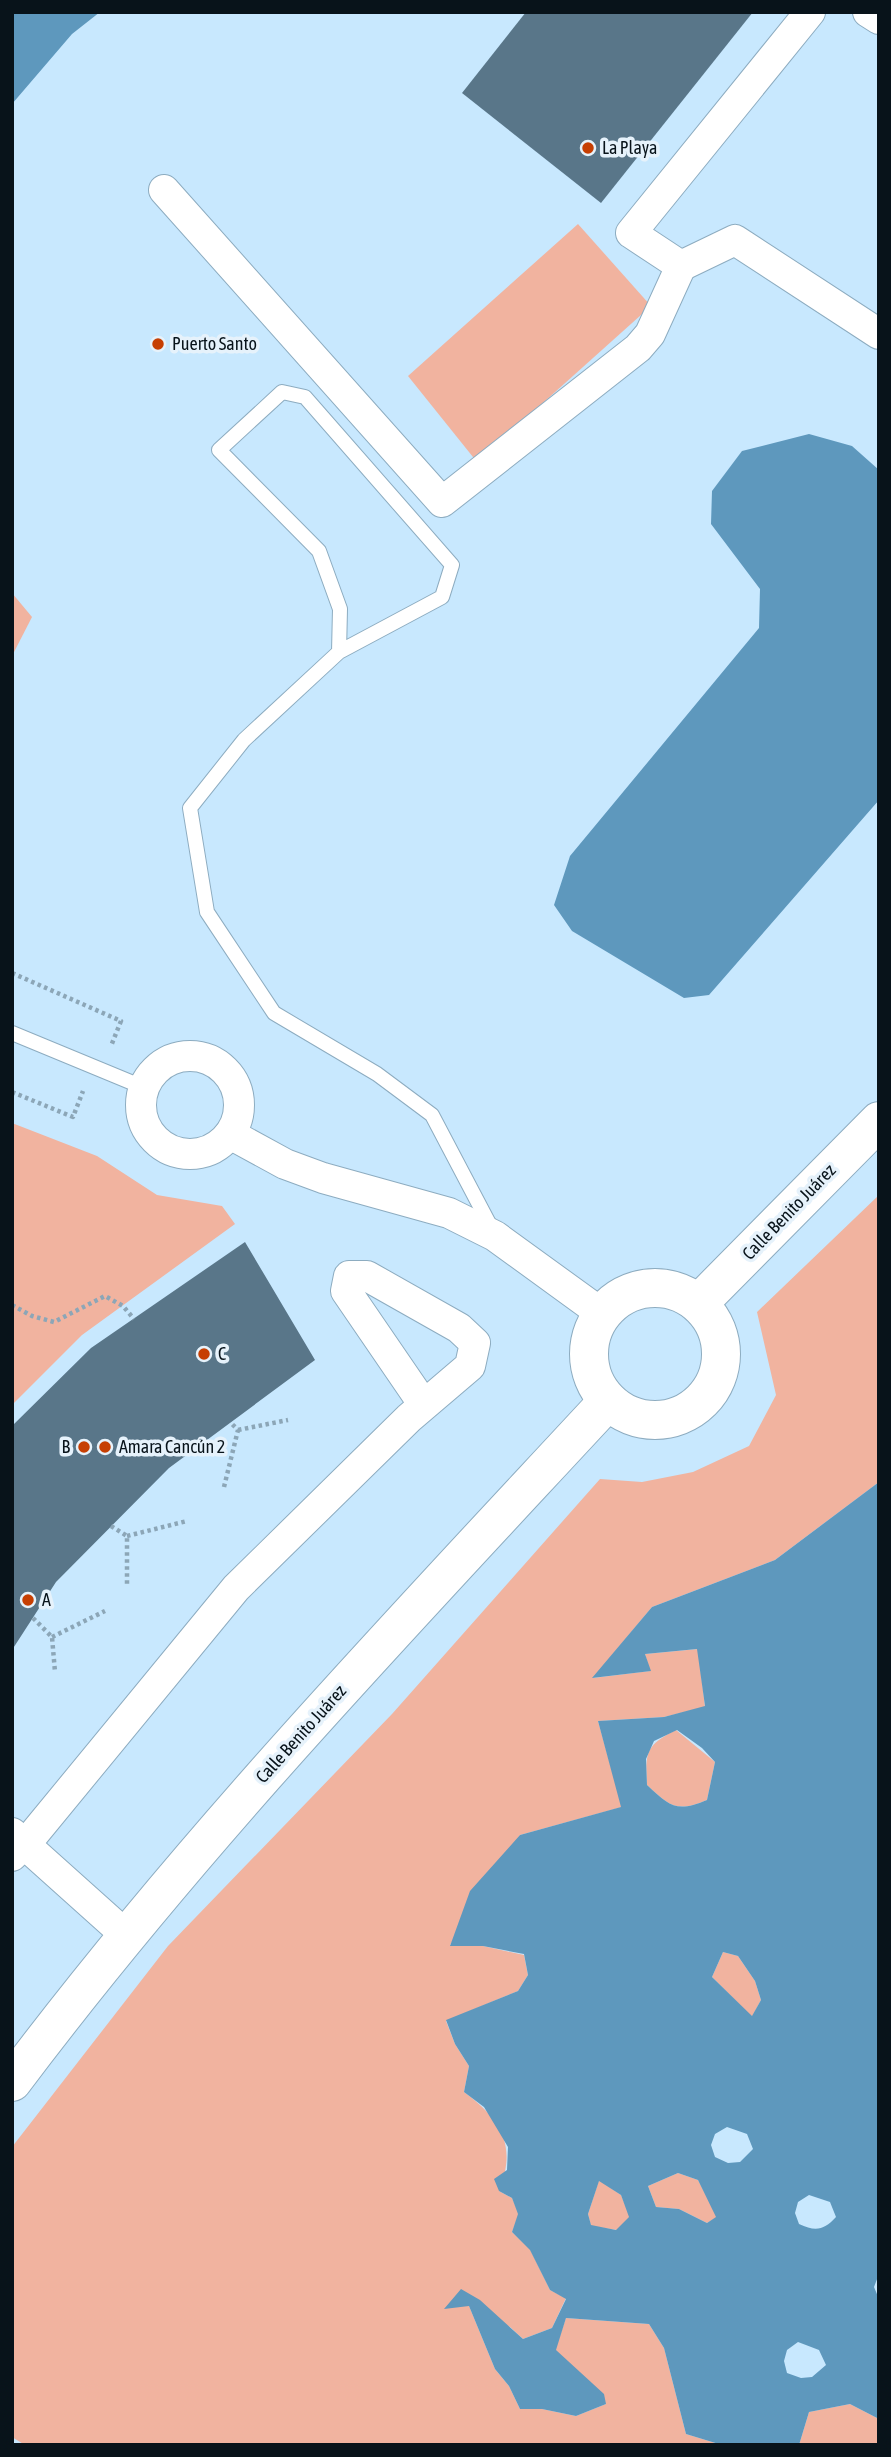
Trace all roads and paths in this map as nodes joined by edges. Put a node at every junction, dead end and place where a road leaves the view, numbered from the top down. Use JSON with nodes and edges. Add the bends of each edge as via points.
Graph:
{"nodes":[{"id":1,"x":810,"y":12,"type":"edge"},
{"id":2,"x":868,"y":12,"type":"edge"},
{"id":3,"x":879,"y":19,"type":"edge"},
{"id":4,"x":164,"y":190,"type":"dead end"},
{"id":5,"x":681,"y":266,"type":"junction"},
{"id":6,"x":879,"y":334,"type":"edge"},
{"id":7,"x":339,"y":652,"type":"junction"},
{"id":8,"x":12,"y":973,"type":"edge"},
{"id":9,"x":12,"y":1033,"type":"edge"},
{"id":10,"x":98,"y":1068,"type":"junction"},
{"id":11,"x":145,"y":1088,"type":"junction"},
{"id":12,"x":12,"y":1092,"type":"edge"},
{"id":13,"x":879,"y":1121,"type":"edge"},
{"id":14,"x":230,"y":1134,"type":"junction"},
{"id":15,"x":495,"y":1236,"type":"junction"},
{"id":16,"x":699,"y":1303,"type":"junction"},
{"id":17,"x":12,"y":1305,"type":"edge"},
{"id":18,"x":601,"y":1313,"type":"junction"},
{"id":19,"x":134,"y":1319,"type":"dead end"},
{"id":20,"x":608,"y":1401,"type":"junction"},
{"id":21,"x":424,"y":1405,"type":"junction"},
{"id":22,"x":288,"y":1420,"type":"dead end"},
{"id":23,"x":230,"y":1422,"type":"dead end"},
{"id":24,"x":237,"y":1430,"type":"junction"},
{"id":25,"x":224,"y":1486,"type":"dead end"},
{"id":26,"x":187,"y":1521,"type":"dead end"},
{"id":27,"x":111,"y":1526,"type":"dead end"},
{"id":28,"x":127,"y":1536,"type":"junction"},
{"id":29,"x":127,"y":1586,"type":"dead end"},
{"id":30,"x":105,"y":1611,"type":"dead end"},
{"id":31,"x":33,"y":1618,"type":"dead end"},
{"id":32,"x":52,"y":1637,"type":"junction"},
{"id":33,"x":55,"y":1672,"type":"dead end"},
{"id":34,"x":16,"y":1844,"type":"edge"},
{"id":35,"x":128,"y":1937,"type":"junction"},
{"id":36,"x":12,"y":2082,"type":"edge"}],
"edges":[{"from":1,"to":5,"type":"street","via":[[631,233]]},
{"from":2,"to":3,"type":"street"},
{"from":4,"to":5,"type":"street","via":[[442,502],[638,348],[650,334]]},
{"from":5,"to":6,"type":"street","via":[[735,240]]},
{"from":7,"to":7,"type":"lane","via":[[340,609],[319,551],[219,450],[282,392],[304,397],[452,565],[442,597]]},
{"from":7,"to":15,"type":"lane","via":[[244,740],[190,808],[207,912],[274,1013],[377,1073],[432,1115]]},
{"from":8,"to":10,"type":"path","via":[[121,1021]]},
{"from":9,"to":10,"type":"lane"},
{"from":10,"to":11,"type":"lane"},
{"from":10,"to":12,"type":"path","via":[[73,1117]]},
{"from":11,"to":14,"type":"street","via":[[142,1112],[147,1128],[171,1150],[204,1152]]},
{"from":11,"to":14,"type":"street","via":[[157,1068],[171,1059],[202,1057],[217,1063],[236,1088],[237,1119]]},
{"from":13,"to":16,"type":"street","name":"Calle Benito Juárez"},
{"from":14,"to":15,"type":"street","via":[[298,1169],[449,1213]]},
{"from":15,"to":18,"type":"street"},
{"from":16,"to":18,"type":"street","via":[[681,1292],[659,1287],[637,1289],[617,1298]]},
{"from":16,"to":20,"type":"street","via":[[721,1340],[722,1362],[704,1400],[677,1416],[646,1420]]},
{"from":17,"to":19,"type":"path","via":[[54,1322],[105,1296]]},
{"from":18,"to":20,"type":"street","via":[[588,1349],[597,1385]]},
{"from":20,"to":35,"type":"street","name":"Calle Benito Juárez","via":[[299,1734]]},
{"from":21,"to":21,"type":"street","via":[[470,1366],[475,1343],[459,1328],[368,1276],[349,1276],[346,1291]]},
{"from":21,"to":34,"type":"street","via":[[236,1588]]},
{"from":22,"to":24,"type":"path"},
{"from":23,"to":24,"type":"path"},
{"from":24,"to":25,"type":"path"},
{"from":26,"to":28,"type":"path"},
{"from":27,"to":28,"type":"path"},
{"from":28,"to":29,"type":"path"},
{"from":30,"to":32,"type":"path"},
{"from":31,"to":32,"type":"path"},
{"from":32,"to":33,"type":"path"},
{"from":34,"to":35,"type":"street"},
{"from":35,"to":36,"type":"street","name":"Calle Benito Juárez"}]}
